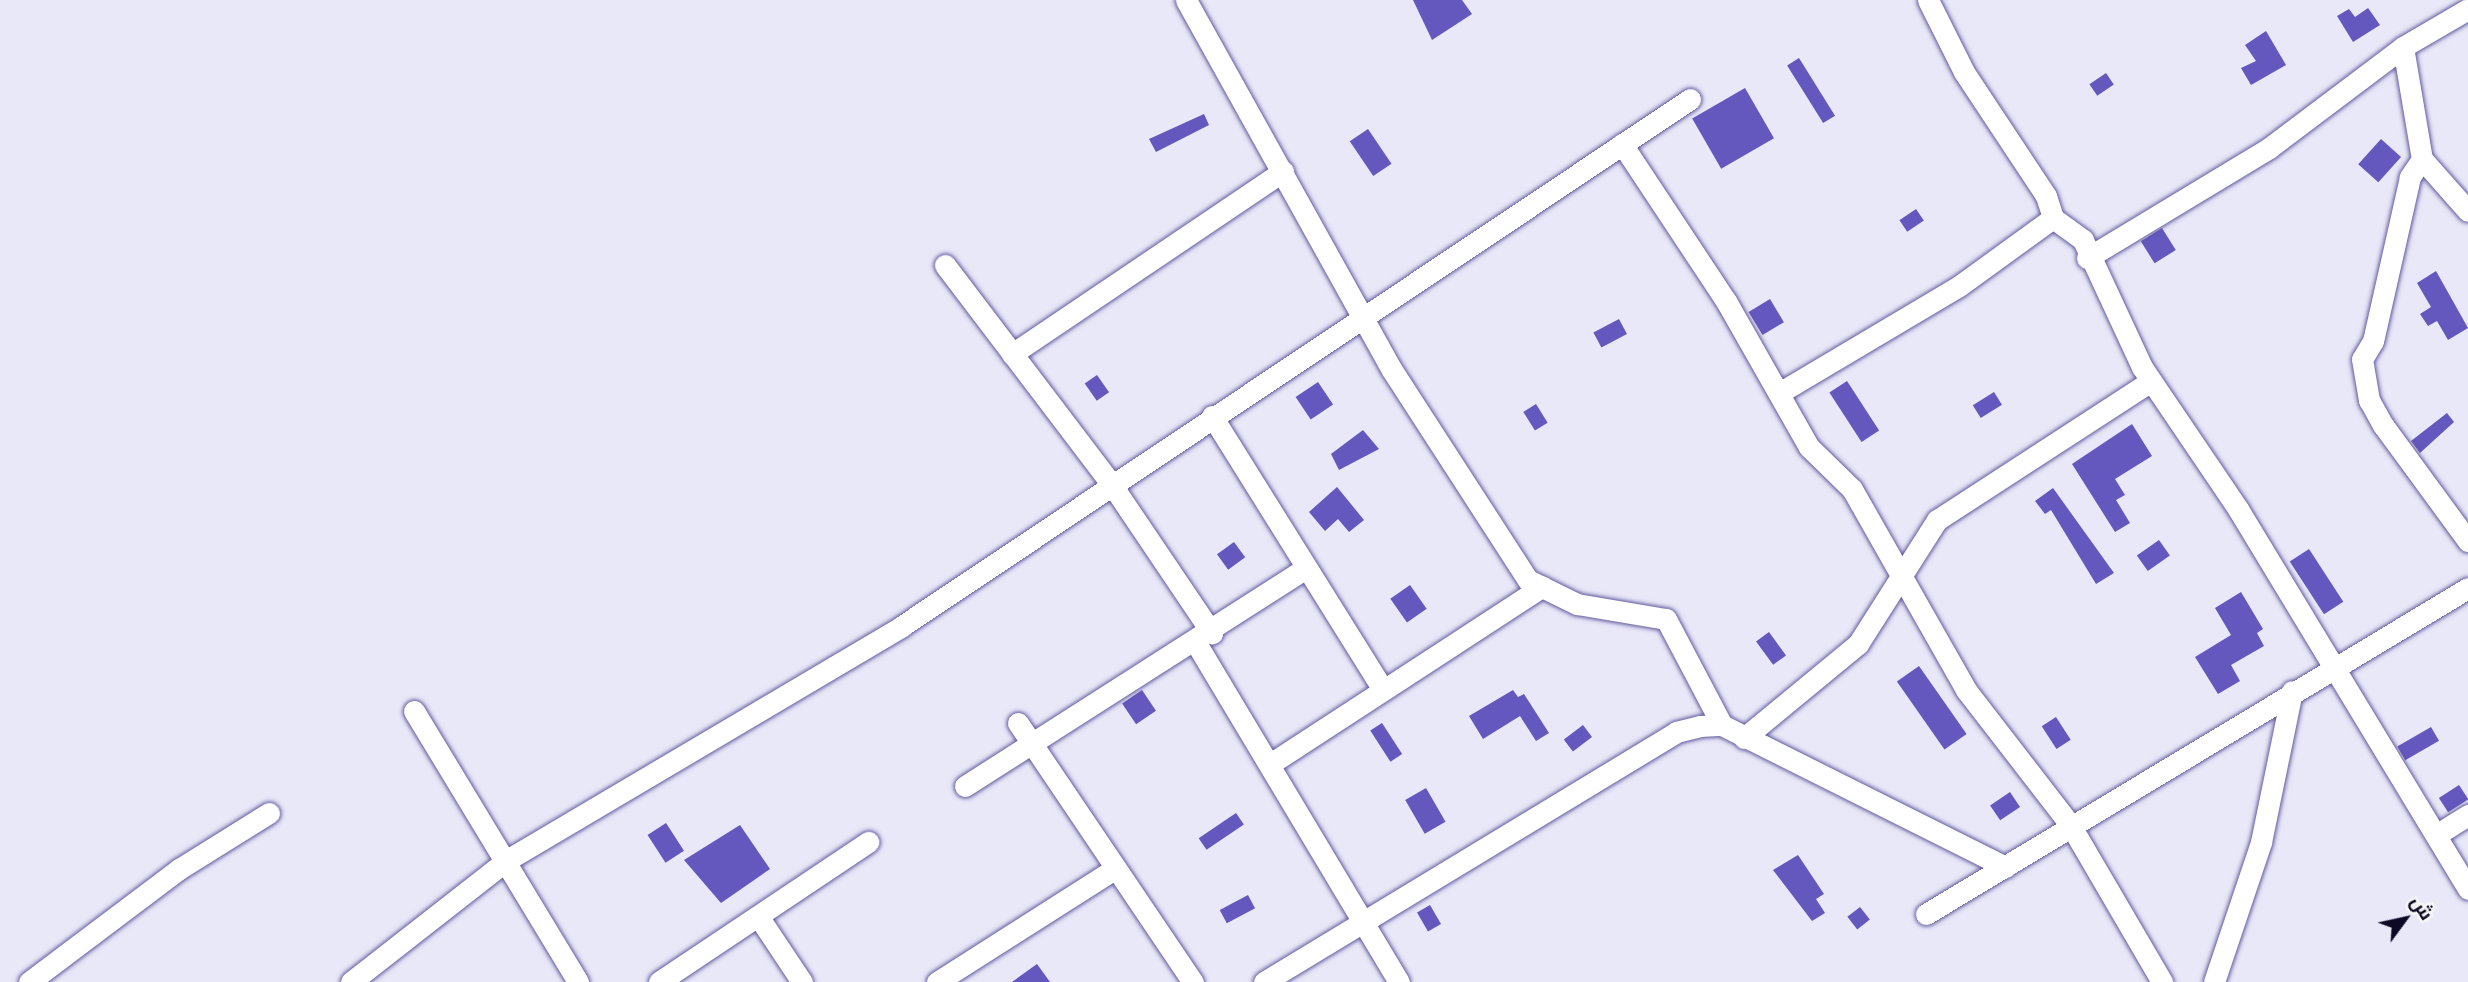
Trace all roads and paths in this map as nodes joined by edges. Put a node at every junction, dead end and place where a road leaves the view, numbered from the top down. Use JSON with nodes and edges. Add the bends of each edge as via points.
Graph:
{"nodes":[{"id":1,"x":1186,"y":0,"type":"edge"},
{"id":2,"x":1928,"y":0,"type":"edge"},
{"id":3,"x":2468,"y":9,"type":"edge"},
{"id":4,"x":2403,"y":47,"type":"junction"},
{"id":5,"x":1690,"y":99,"type":"dead end"},
{"id":6,"x":1622,"y":144,"type":"junction"},
{"id":7,"x":2422,"y":159,"type":"junction"},
{"id":8,"x":1283,"y":171,"type":"junction"},
{"id":9,"x":2468,"y":211,"type":"edge"},
{"id":10,"x":2053,"y":218,"type":"junction"},
{"id":11,"x":2087,"y":258,"type":"junction"},
{"id":12,"x":945,"y":265,"type":"dead end"},
{"id":13,"x":1363,"y":315,"type":"junction"},
{"id":14,"x":1012,"y":354,"type":"junction"},
{"id":15,"x":2151,"y":381,"type":"junction"},
{"id":16,"x":1779,"y":393,"type":"junction"},
{"id":17,"x":1212,"y":416,"type":"junction"},
{"id":18,"x":1112,"y":485,"type":"junction"},
{"id":19,"x":2468,"y":541,"type":"edge"},
{"id":20,"x":1306,"y":568,"type":"junction"},
{"id":21,"x":1901,"y":578,"type":"junction"},
{"id":22,"x":1542,"y":587,"type":"junction"},
{"id":23,"x":2468,"y":588,"type":"edge"},
{"id":24,"x":1204,"y":638,"type":"junction"},
{"id":25,"x":2333,"y":670,"type":"junction"},
{"id":26,"x":1383,"y":690,"type":"junction"},
{"id":27,"x":2292,"y":691,"type":"junction"},
{"id":28,"x":414,"y":711,"type":"dead end"},
{"id":29,"x":1018,"y":723,"type":"dead end"},
{"id":30,"x":1722,"y":725,"type":"junction"},
{"id":31,"x":1744,"y":738,"type":"junction"},
{"id":32,"x":1031,"y":743,"type":"junction"},
{"id":33,"x":1270,"y":764,"type":"junction"},
{"id":34,"x":965,"y":786,"type":"dead end"},
{"id":35,"x":269,"y":813,"type":"dead end"},
{"id":36,"x":2468,"y":815,"type":"edge"},
{"id":37,"x":2071,"y":826,"type":"junction"},
{"id":38,"x":2436,"y":835,"type":"junction"},
{"id":39,"x":867,"y":842,"type":"dead end"},
{"id":40,"x":507,"y":860,"type":"junction"},
{"id":41,"x":2005,"y":867,"type":"junction"},
{"id":42,"x":1116,"y":868,"type":"junction"},
{"id":43,"x":2468,"y":889,"type":"edge"},
{"id":44,"x":1926,"y":914,"type":"dead end"},
{"id":45,"x":760,"y":919,"type":"junction"},
{"id":46,"x":1365,"y":920,"type":"junction"},
{"id":47,"x":574,"y":981,"type":"edge"},
{"id":48,"x":29,"y":982,"type":"edge"},
{"id":49,"x":351,"y":982,"type":"edge"},
{"id":50,"x":659,"y":982,"type":"edge"},
{"id":51,"x":802,"y":982,"type":"edge"},
{"id":52,"x":937,"y":982,"type":"edge"},
{"id":53,"x":1193,"y":982,"type":"edge"},
{"id":54,"x":1264,"y":982,"type":"edge"},
{"id":55,"x":1399,"y":982,"type":"edge"},
{"id":56,"x":2162,"y":982,"type":"edge"},
{"id":57,"x":2214,"y":982,"type":"edge"}],
"edges":[{"from":1,"to":8,"type":"street"},
{"from":2,"to":10,"type":"street","via":[[1964,72],[2046,196]]},
{"from":3,"to":4,"type":"street"},
{"from":4,"to":7,"type":"street"},
{"from":4,"to":11,"type":"street","via":[[2269,148]]},
{"from":5,"to":6,"type":"street"},
{"from":6,"to":13,"type":"street"},
{"from":6,"to":16,"type":"street"},
{"from":7,"to":9,"type":"street"},
{"from":7,"to":19,"type":"street","via":[[2410,177],[2373,341],[2362,359],[2378,417]]},
{"from":8,"to":13,"type":"street"},
{"from":8,"to":14,"type":"street"},
{"from":10,"to":11,"type":"street","via":[[2083,240]]},
{"from":10,"to":16,"type":"street","via":[[1959,286]]},
{"from":11,"to":15,"type":"street"},
{"from":12,"to":14,"type":"street"},
{"from":13,"to":17,"type":"street"},
{"from":13,"to":22,"type":"street","via":[[1528,580]]},
{"from":14,"to":18,"type":"street"},
{"from":15,"to":21,"type":"street","via":[[1937,520]]},
{"from":15,"to":25,"type":"street","via":[[2238,509]]},
{"from":16,"to":21,"type":"street","via":[[1809,447],[1852,489]]},
{"from":17,"to":18,"type":"street"},
{"from":17,"to":20,"type":"street"},
{"from":18,"to":24,"type":"street"},
{"from":18,"to":40,"type":"street","via":[[902,626]]},
{"from":20,"to":24,"type":"street"},
{"from":20,"to":26,"type":"street"},
{"from":21,"to":31,"type":"street","via":[[1858,644]]},
{"from":21,"to":37,"type":"street","via":[[1966,690]]},
{"from":22,"to":26,"type":"street"},
{"from":22,"to":30,"type":"street","via":[[1577,604],[1666,619]]},
{"from":23,"to":25,"type":"street"},
{"from":24,"to":32,"type":"street"},
{"from":24,"to":33,"type":"street"},
{"from":25,"to":27,"type":"street"},
{"from":25,"to":38,"type":"street"},
{"from":26,"to":33,"type":"street"},
{"from":27,"to":37,"type":"street"},
{"from":27,"to":57,"type":"street","via":[[2261,842]]},
{"from":28,"to":40,"type":"street"},
{"from":29,"to":32,"type":"street"},
{"from":30,"to":31,"type":"street"},
{"from":30,"to":46,"type":"street","via":[[1676,732]]},
{"from":31,"to":41,"type":"street"},
{"from":32,"to":34,"type":"street"},
{"from":32,"to":42,"type":"street"},
{"from":33,"to":46,"type":"street"},
{"from":35,"to":48,"type":"street","via":[[179,869]]},
{"from":36,"to":38,"type":"street"},
{"from":37,"to":41,"type":"street"},
{"from":37,"to":56,"type":"street"},
{"from":38,"to":43,"type":"street"},
{"from":39,"to":45,"type":"street"},
{"from":40,"to":47,"type":"street"},
{"from":40,"to":49,"type":"street"},
{"from":41,"to":44,"type":"street"},
{"from":42,"to":52,"type":"street"},
{"from":42,"to":53,"type":"street"},
{"from":45,"to":50,"type":"street"},
{"from":45,"to":51,"type":"street"},
{"from":46,"to":54,"type":"street"},
{"from":46,"to":55,"type":"street"}]}
